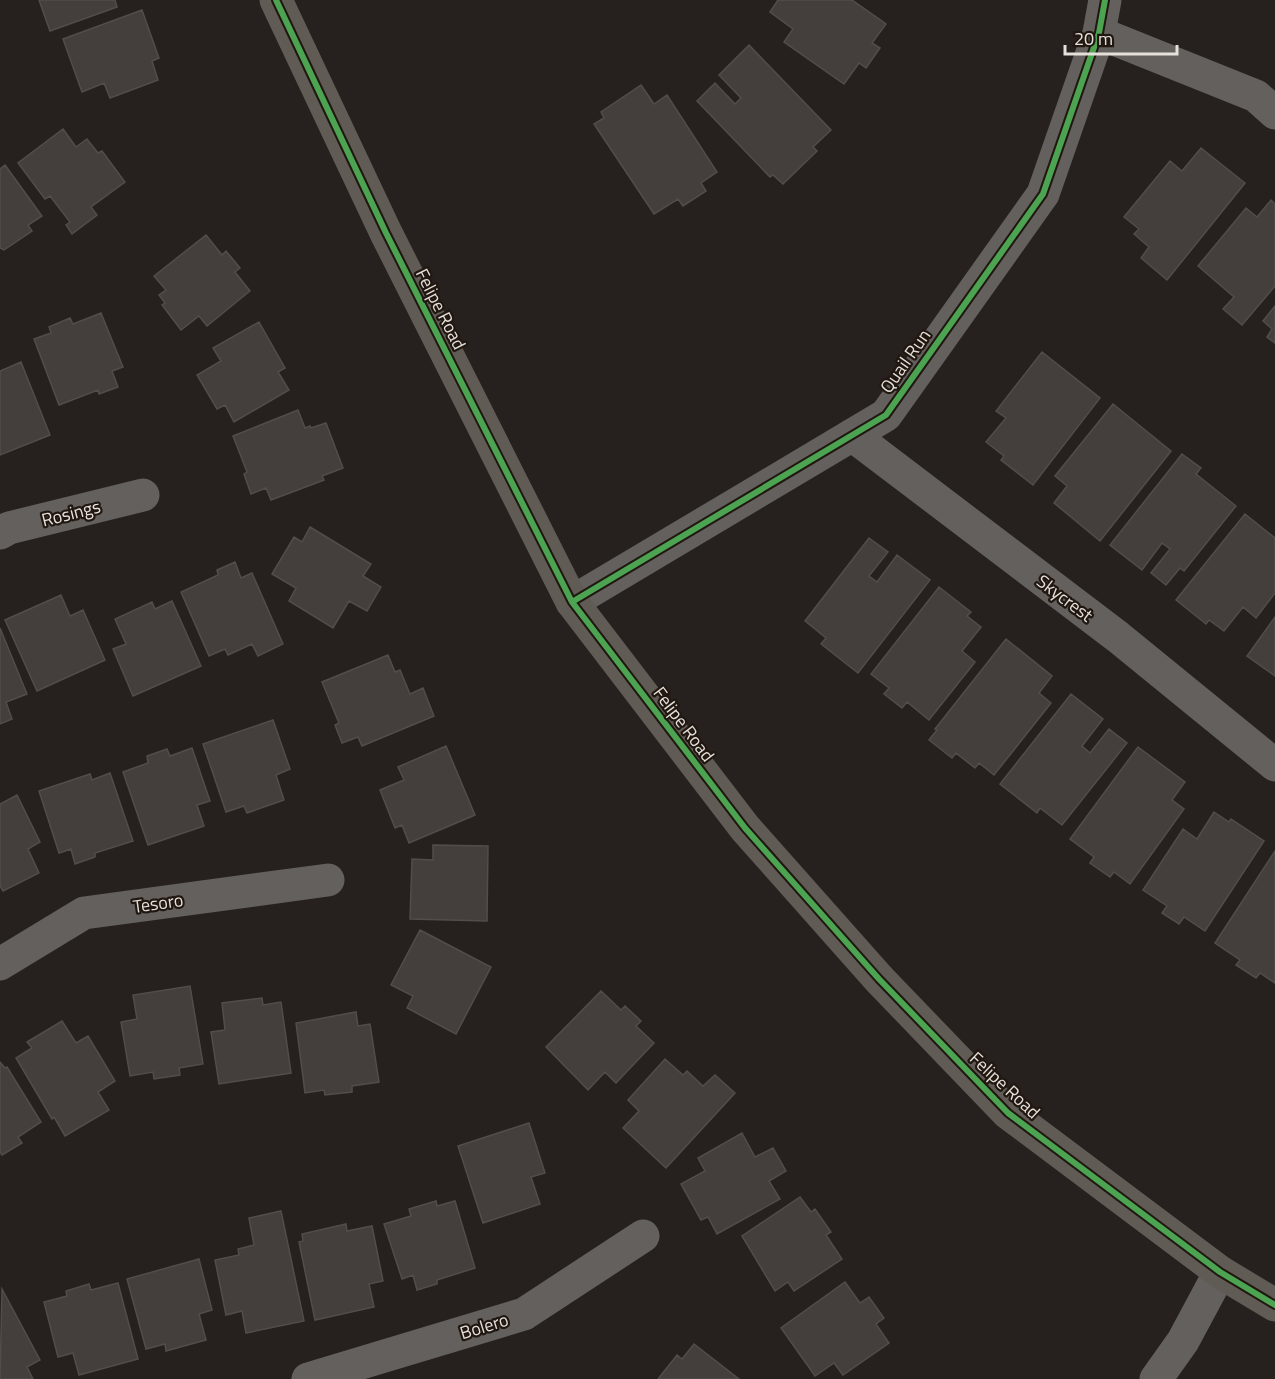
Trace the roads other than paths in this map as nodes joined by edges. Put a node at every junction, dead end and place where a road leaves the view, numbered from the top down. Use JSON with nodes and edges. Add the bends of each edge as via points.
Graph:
{"nodes":[{"id":1,"x":276,"y":0,"type":"edge"},
{"id":2,"x":1106,"y":0,"type":"edge"},
{"id":3,"x":1099,"y":33,"type":"junction"},
{"id":4,"x":1275,"y":113,"type":"edge"},
{"id":5,"x":852,"y":435,"type":"junction"},
{"id":6,"x":143,"y":495,"type":"dead end"},
{"id":7,"x":0,"y":533,"type":"edge"},
{"id":8,"x":572,"y":602,"type":"junction"},
{"id":9,"x":1275,"y":765,"type":"edge"},
{"id":10,"x":328,"y":880,"type":"dead end"},
{"id":11,"x":0,"y":964,"type":"edge"},
{"id":12,"x":643,"y":1236,"type":"dead end"},
{"id":13,"x":1220,"y":1272,"type":"junction"},
{"id":14,"x":1275,"y":1305,"type":"edge"},
{"id":15,"x":308,"y":1379,"type":"edge"},
{"id":16,"x":1156,"y":1379,"type":"edge"}],
"edges":[{"from":1,"to":8,"type":"main road","name":"Felipe Road","via":[[386,233]]},
{"from":2,"to":3,"type":"street","name":"Quail Run"},
{"from":3,"to":4,"type":"street","via":[[1256,96]]},
{"from":3,"to":5,"type":"street","name":"Quail Run","via":[[1043,194],[886,415]]},
{"from":5,"to":8,"type":"street","name":"Quail Run"},
{"from":5,"to":9,"type":"street","name":"Skycrest","via":[[1118,638]]},
{"from":6,"to":7,"type":"street","name":"Rosings"},
{"from":8,"to":13,"type":"main road","name":"Felipe Road","via":[[745,828],[879,979],[1000,1105]]},
{"from":10,"to":11,"type":"street","name":"Tesoro","via":[[84,913]]},
{"from":12,"to":15,"type":"street","name":"Bolero","via":[[524,1314]]},
{"from":13,"to":14,"type":"main road","name":"Felipe Road"},
{"from":13,"to":16,"type":"street","via":[[1184,1341]]}]}
